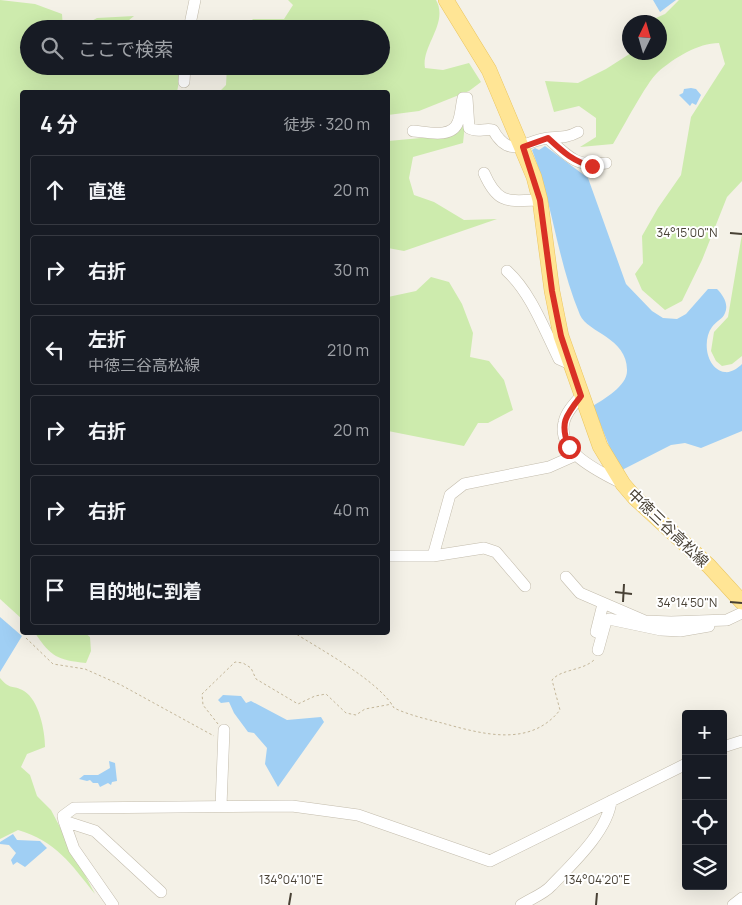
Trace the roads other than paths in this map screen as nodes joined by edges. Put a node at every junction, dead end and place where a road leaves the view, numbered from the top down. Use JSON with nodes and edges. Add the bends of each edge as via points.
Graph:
{"nodes":[{"id":1,"x":195,"y":0,"type":"edge"},
{"id":2,"x":446,"y":0,"type":"edge"},
{"id":3,"x":191,"y":20,"type":"edge"},
{"id":4,"x":184,"y":75,"type":"edge"},
{"id":5,"x":184,"y":82,"type":"dead end"},
{"id":6,"x":413,"y":131,"type":"dead end"},
{"id":7,"x":578,"y":132,"type":"dead end"},
{"id":8,"x":548,"y":138,"type":"junction"},
{"id":9,"x":523,"y":147,"type":"junction"},
{"id":10,"x":606,"y":163,"type":"dead end"},
{"id":11,"x":484,"y":173,"type":"dead end"},
{"id":12,"x":540,"y":200,"type":"junction"},
{"id":13,"x":507,"y":270,"type":"dead end"},
{"id":14,"x":568,"y":363,"type":"junction"},
{"id":15,"x":581,"y":396,"type":"junction"},
{"id":16,"x":576,"y":455,"type":"junction"},
{"id":17,"x":623,"y":484,"type":"junction"},
{"id":18,"x":390,"y":556,"type":"edge"},
{"id":19,"x":434,"y":556,"type":"junction"},
{"id":20,"x":566,"y":577,"type":"dead end"},
{"id":21,"x":525,"y":586,"type":"dead end"},
{"id":22,"x":742,"y":602,"type":"edge"},
{"id":23,"x":603,"y":604,"type":"junction"},
{"id":24,"x":742,"y":613,"type":"edge"},
{"id":25,"x":727,"y":620,"type":"junction"},
{"id":26,"x":223,"y":735,"type":"road end"},
{"id":27,"x":742,"y":741,"type":"edge"},
{"id":28,"x":727,"y":746,"type":"edge"},
{"id":29,"x":682,"y":766,"type":"edge"},
{"id":30,"x":611,"y":801,"type":"junction"},
{"id":31,"x":222,"y":806,"type":"junction"},
{"id":32,"x":64,"y":821,"type":"junction"},
{"id":33,"x":161,"y":892,"type":"dead end"},
{"id":34,"x":742,"y":898,"type":"edge"},
{"id":35,"x":113,"y":905,"type":"edge"},
{"id":36,"x":521,"y":905,"type":"edge"},
{"id":37,"x":732,"y":905,"type":"edge"}],
"edges":[{"from":1,"to":3,"type":"street"},
{"from":2,"to":9,"type":"main road","name":"中徳三谷高松線","via":[[489,70]]},
{"from":4,"to":5,"type":"street"},
{"from":6,"to":9,"type":"street","via":[[450,131],[458,122],[463,98],[467,98],[469,128],[474,131],[493,130],[505,144]]},
{"from":7,"to":8,"type":"street","via":[[562,138]]},
{"from":8,"to":9,"type":"street"},
{"from":8,"to":10,"type":"street","via":[[581,164]]},
{"from":9,"to":12,"type":"main road","name":"中徳三谷高松線"},
{"from":11,"to":12,"type":"street","via":[[494,194],[502,198]]},
{"from":12,"to":14,"type":"main road","name":"中徳三谷高松線","via":[[552,291]]},
{"from":13,"to":14,"type":"street","via":[[528,298],[559,359]]},
{"from":14,"to":15,"type":"main road","name":"中徳三谷高松線"},
{"from":15,"to":16,"type":"street","via":[[564,422],[564,434]]},
{"from":15,"to":17,"type":"main road","name":"中徳三谷高松線","via":[[600,446]]},
{"from":16,"to":17,"type":"street"},
{"from":16,"to":19,"type":"street","via":[[549,467],[464,484],[450,495]]},
{"from":17,"to":22,"type":"main road","name":"中徳三谷高松線"},
{"from":18,"to":19,"type":"street"},
{"from":19,"to":21,"type":"street","via":[[484,548],[496,552]]},
{"from":20,"to":23,"type":"street","via":[[580,593]]},
{"from":23,"to":25,"type":"street","via":[[645,620]]},
{"from":23,"to":25,"type":"street","via":[[594,642],[598,650],[609,619],[645,628],[680,631]]},
{"from":24,"to":25,"type":"street"},
{"from":26,"to":31,"type":"street"},
{"from":27,"to":28,"type":"street"},
{"from":29,"to":30,"type":"street"},
{"from":30,"to":31,"type":"street","via":[[490,861],[358,815],[292,806]]},
{"from":30,"to":36,"type":"street","via":[[606,820],[577,859],[551,887]]},
{"from":31,"to":32,"type":"street","via":[[74,808],[63,816]]},
{"from":32,"to":33,"type":"street","via":[[96,831]]},
{"from":32,"to":35,"type":"street","via":[[74,848]]},
{"from":34,"to":37,"type":"street"}]}
